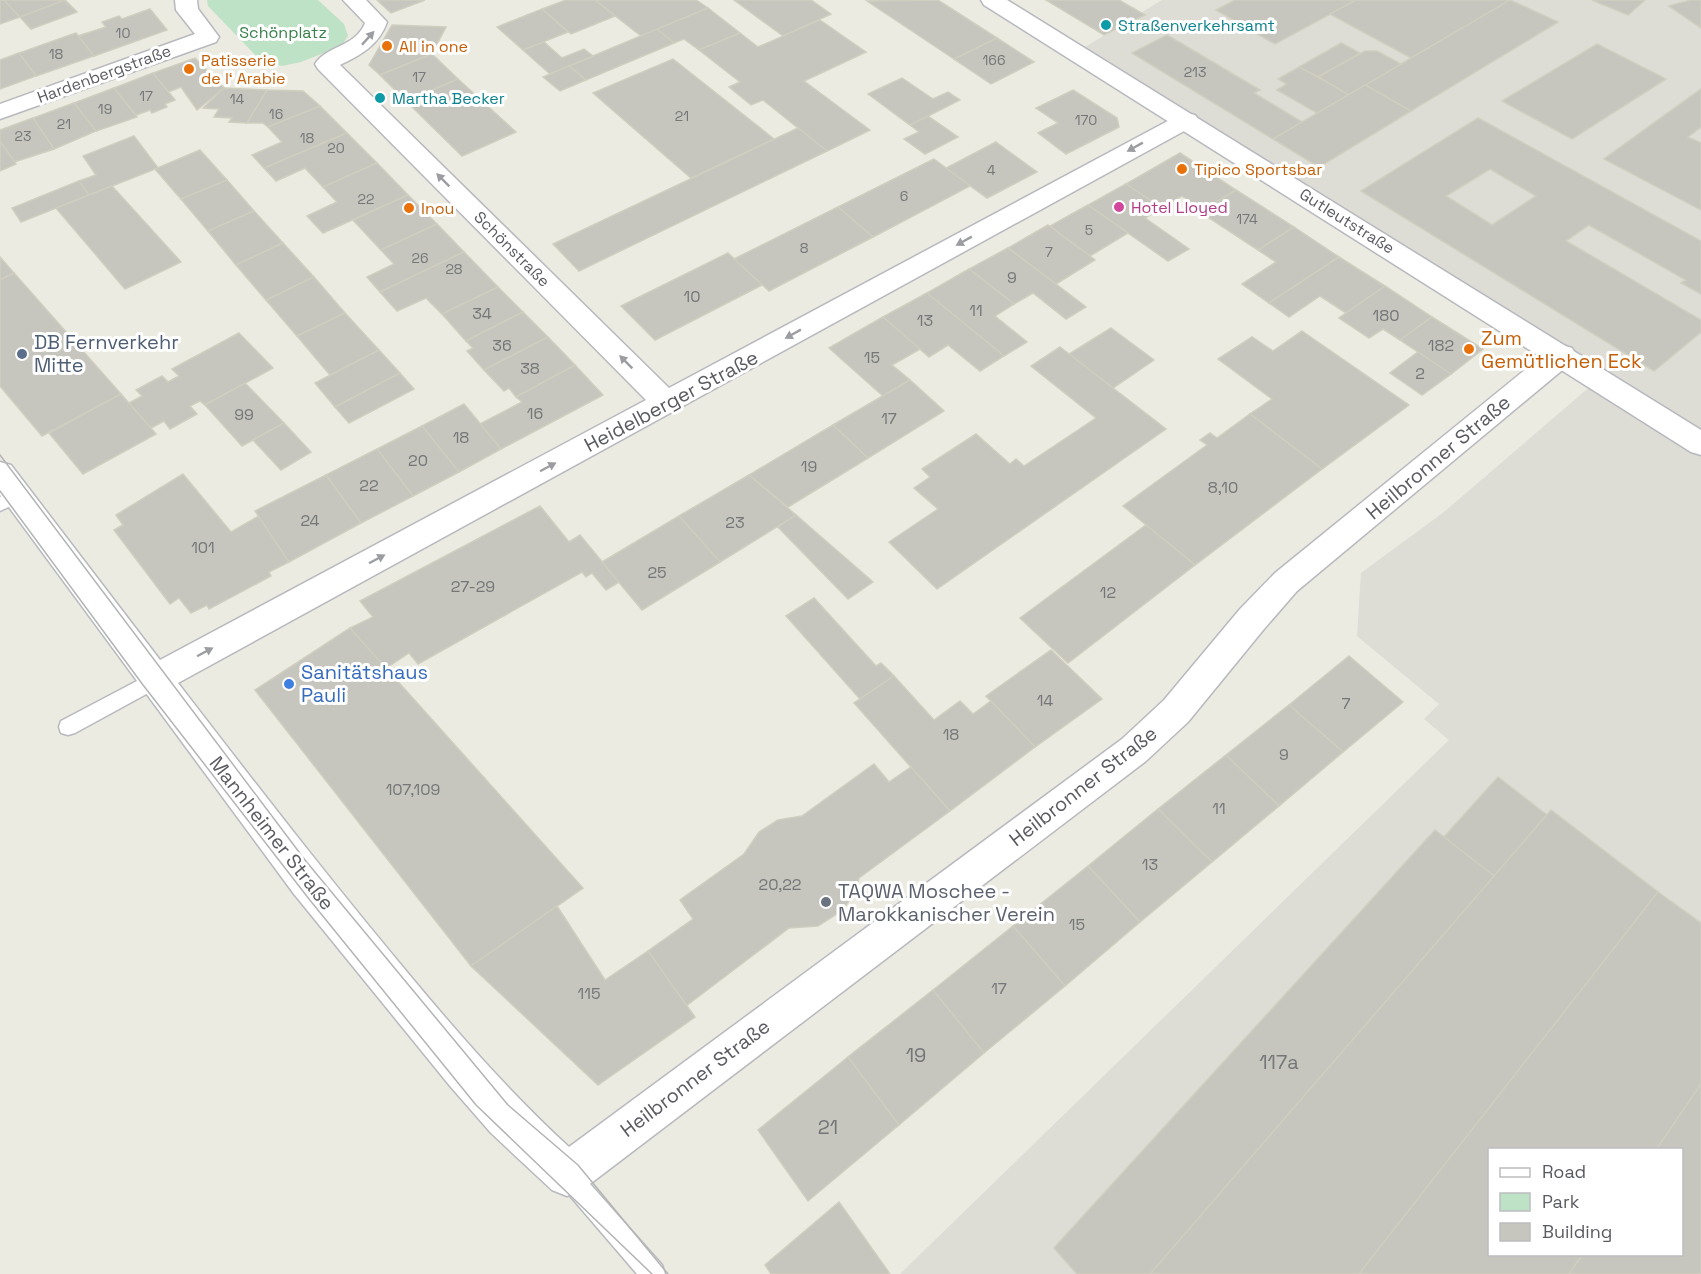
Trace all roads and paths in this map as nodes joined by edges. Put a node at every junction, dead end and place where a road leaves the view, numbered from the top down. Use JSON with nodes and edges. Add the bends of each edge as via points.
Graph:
{"nodes":[{"id":1,"x":186,"y":0,"type":"edge"},
{"id":2,"x":354,"y":0,"type":"edge"},
{"id":3,"x":992,"y":0,"type":"edge"},
{"id":4,"x":0,"y":112,"type":"edge"},
{"id":5,"x":1187,"y":120,"type":"junction"},
{"id":6,"x":1562,"y":356,"type":"junction"},
{"id":7,"x":667,"y":403,"type":"junction"},
{"id":8,"x":1701,"y":444,"type":"edge"},
{"id":9,"x":6,"y":491,"type":"edge"},
{"id":10,"x":154,"y":680,"type":"junction"},
{"id":11,"x":68,"y":726,"type":"dead end"},
{"id":12,"x":567,"y":1175,"type":"junction"},
{"id":13,"x":654,"y":1274,"type":"edge"}],
"edges":[{"from":1,"to":4,"type":"street","name":"Hardenbergstraße","via":[[187,10],[208,37]]},
{"from":7,"to":2,"type":"street","name":"Schönstraße","one_way":true,"via":[[326,64],[374,34],[376,22]]},
{"from":3,"to":5,"type":"street","name":"Gutleutstraße"},
{"from":5,"to":6,"type":"street","name":"Gutleutstraße"},
{"from":5,"to":7,"type":"street","name":"Heidelberger Straße","one_way":true},
{"from":6,"to":8,"type":"street","name":"Gutleutstraße"},
{"from":6,"to":12,"type":"street","name":"Heilbronner Straße","via":[[1286,582],[1176,711],[1134,750]]},
{"from":10,"to":7,"type":"street","name":"Heidelberger Straße","one_way":true},
{"from":9,"to":10,"type":"street","name":"Mannheimer Straße"},
{"from":10,"to":11,"type":"lane"},
{"from":10,"to":12,"type":"street","name":"Mannheimer Straße","via":[[307,881],[464,1072]]},
{"from":12,"to":13,"type":"lane"}]}
